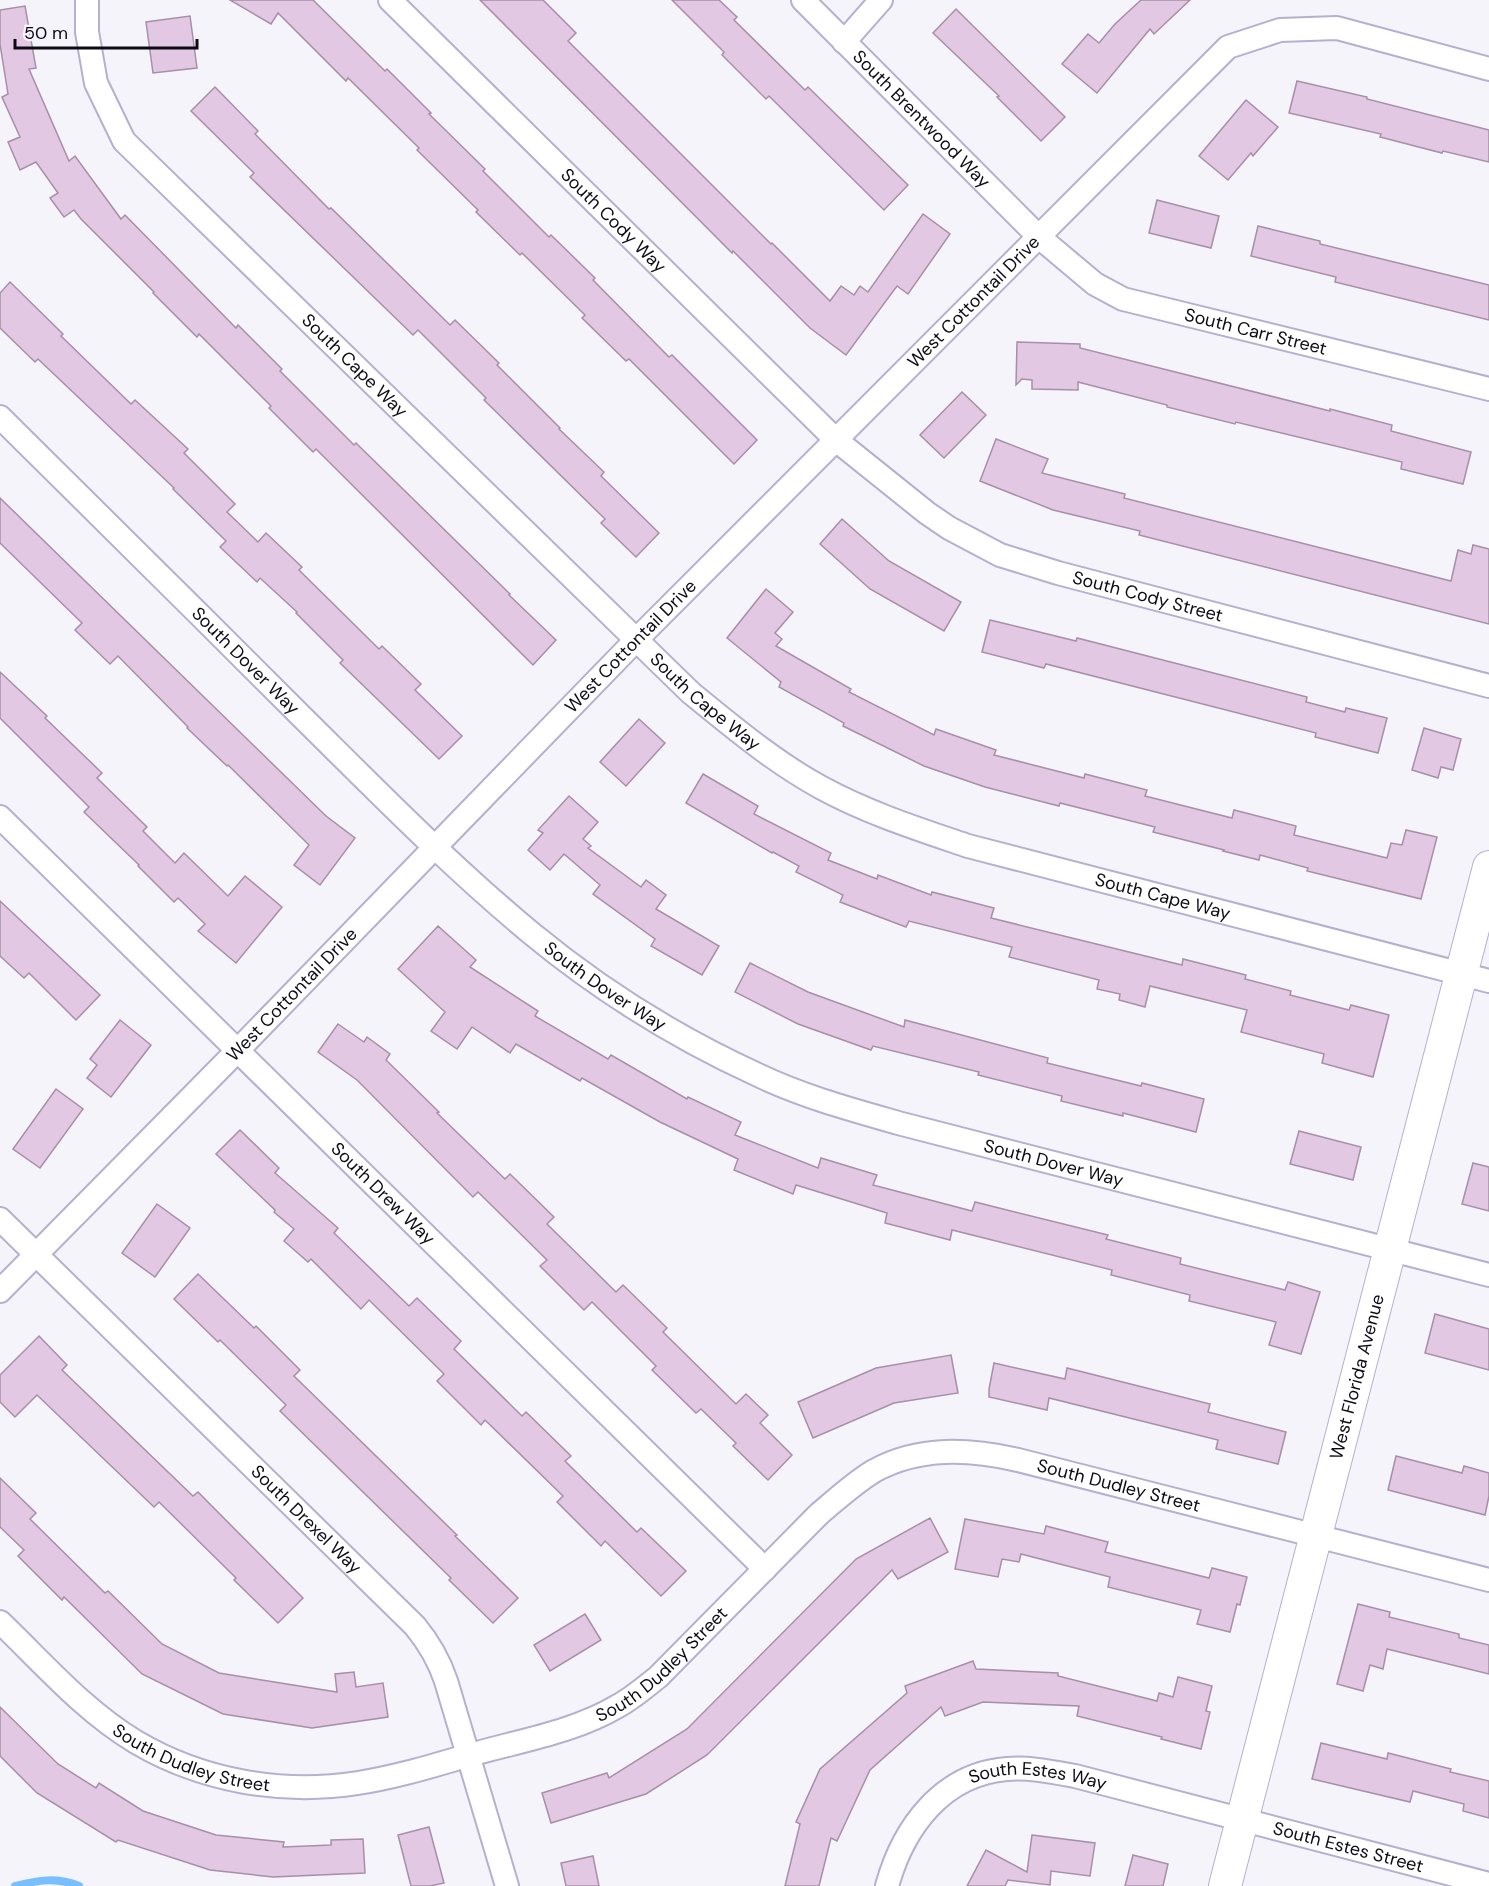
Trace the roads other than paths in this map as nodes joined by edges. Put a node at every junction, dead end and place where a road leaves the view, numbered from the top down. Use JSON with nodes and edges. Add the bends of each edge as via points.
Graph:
{"nodes":[{"id":1,"x":87,"y":0,"type":"edge"},
{"id":2,"x":390,"y":0,"type":"edge"},
{"id":3,"x":803,"y":0,"type":"edge"},
{"id":4,"x":881,"y":0,"type":"edge"},
{"id":5,"x":844,"y":42,"type":"junction"},
{"id":6,"x":1489,"y":69,"type":"edge"},
{"id":7,"x":1039,"y":237,"type":"junction"},
{"id":8,"x":1489,"y":389,"type":"edge"},
{"id":9,"x":0,"y":417,"type":"edge"},
{"id":10,"x":836,"y":440,"type":"junction"},
{"id":11,"x":636,"y":640,"type":"junction"},
{"id":12,"x":1489,"y":686,"type":"edge"},
{"id":13,"x":0,"y":817,"type":"edge"},
{"id":14,"x":435,"y":848,"type":"junction"},
{"id":15,"x":1489,"y":867,"type":"edge"},
{"id":16,"x":1475,"y":977,"type":"edge"},
{"id":17,"x":238,"y":1050,"type":"junction"},
{"id":18,"x":0,"y":1219,"type":"edge"},
{"id":19,"x":1390,"y":1250,"type":"junction"},
{"id":20,"x":36,"y":1254,"type":"junction"},
{"id":21,"x":1489,"y":1275,"type":"edge"},
{"id":22,"x":0,"y":1291,"type":"edge"},
{"id":23,"x":1315,"y":1536,"type":"junction"},
{"id":24,"x":765,"y":1569,"type":"junction"},
{"id":25,"x":1489,"y":1580,"type":"edge"},
{"id":26,"x":0,"y":1622,"type":"edge"},
{"id":27,"x":467,"y":1756,"type":"junction"},
{"id":28,"x":1242,"y":1819,"type":"junction"},
{"id":29,"x":1489,"y":1884,"type":"edge"},
{"id":30,"x":507,"y":1886,"type":"edge"},
{"id":31,"x":887,"y":1886,"type":"edge"},
{"id":32,"x":1225,"y":1886,"type":"edge"}],
"edges":[{"from":1,"to":11,"type":"street","name":"South Cape Way","via":[[87,32],[96,83],[124,141]]},
{"from":2,"to":10,"type":"street","name":"South Cody Way"},
{"from":3,"to":5,"type":"street","name":"South Brentwood Way"},
{"from":4,"to":5,"type":"street"},
{"from":5,"to":7,"type":"street","name":"South Brentwood Way"},
{"from":6,"to":7,"type":"street","name":"West Cottontail Drive","via":[[1337,28],[1280,30],[1228,47]]},
{"from":7,"to":8,"type":"street","name":"South Carr Street","via":[[1095,284],[1123,299]]},
{"from":7,"to":10,"type":"street","name":"West Cottontail Drive"},
{"from":9,"to":14,"type":"street","name":"South Dover Way"},
{"from":10,"to":11,"type":"street","name":"West Cottontail Drive"},
{"from":10,"to":12,"type":"street","name":"South Cody Street","via":[[942,523],[1000,555]]},
{"from":11,"to":14,"type":"street","name":"West Cottontail Drive"},
{"from":11,"to":16,"type":"street","name":"South Cape Way","via":[[691,693],[771,756],[821,788],[864,809],[968,846]]},
{"from":13,"to":17,"type":"street","name":"South Drew Way"},
{"from":14,"to":17,"type":"street","name":"West Cottontail Drive"},
{"from":14,"to":19,"type":"street","name":"South Dover Way","via":[[585,974],[664,1026],[761,1077],[902,1124]]},
{"from":15,"to":16,"type":"street","name":"West Florida Avenue"},
{"from":16,"to":19,"type":"street","name":"West Florida Avenue"},
{"from":17,"to":20,"type":"street","name":"West Cottontail Drive"},
{"from":17,"to":24,"type":"street","name":"South Drew Way"},
{"from":18,"to":20,"type":"street","name":"South Drexel Way"},
{"from":19,"to":21,"type":"street","name":"South Dover Way"},
{"from":19,"to":23,"type":"street","name":"West Florida Avenue"},
{"from":20,"to":22,"type":"street","name":"West Cottontail Drive"},
{"from":20,"to":27,"type":"street","name":"South Drexel Way","via":[[415,1626],[440,1664]]},
{"from":23,"to":24,"type":"street","name":"South Dudley Street","via":[[1018,1460],[948,1451],[896,1461],[875,1471],[819,1514]]},
{"from":23,"to":25,"type":"street","name":"South Dudley Street"},
{"from":23,"to":28,"type":"street","name":"West Florida Avenue"},
{"from":24,"to":27,"type":"street","name":"South Dudley Street","via":[[658,1677],[618,1707],[572,1726]]},
{"from":26,"to":27,"type":"street","name":"South Dudley Street","via":[[75,1695],[135,1741],[223,1778],[275,1786],[343,1785]]},
{"from":27,"to":30,"type":"street","name":"South Drexel Way"},
{"from":28,"to":29,"type":"street","name":"South Estes Street"},
{"from":28,"to":31,"type":"street","name":"South Estes Way","via":[[1057,1773],[996,1770],[955,1786],[924,1811],[904,1841]]},
{"from":28,"to":32,"type":"street","name":"West Florida Avenue"}]}
